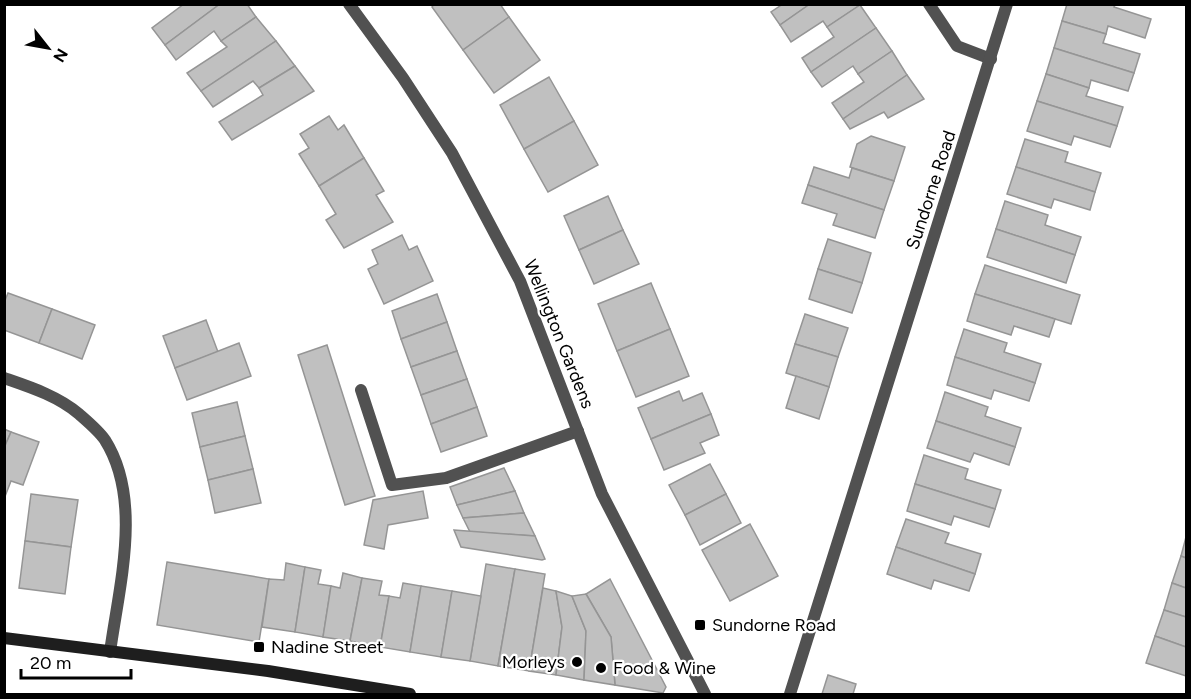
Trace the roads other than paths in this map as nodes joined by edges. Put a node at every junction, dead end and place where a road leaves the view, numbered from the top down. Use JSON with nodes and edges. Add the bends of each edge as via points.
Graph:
{"nodes":[{"id":1,"x":349,"y":4,"type":"edge"},
{"id":2,"x":929,"y":4,"type":"edge"},
{"id":3,"x":1007,"y":4,"type":"edge"},
{"id":4,"x":991,"y":59,"type":"junction"},
{"id":5,"x":4,"y":378,"type":"edge"},
{"id":6,"x":361,"y":390,"type":"dead end"},
{"id":7,"x":578,"y":431,"type":"junction"},
{"id":8,"x":4,"y":638,"type":"edge"},
{"id":9,"x":110,"y":652,"type":"junction"},
{"id":10,"x":410,"y":694,"type":"edge"},
{"id":11,"x":705,"y":694,"type":"edge"},
{"id":12,"x":790,"y":694,"type":"edge"}],
"edges":[{"from":1,"to":7,"type":"street","name":"Wellington Gardens","via":[[452,153],[520,281]]},
{"from":2,"to":4,"type":"street","via":[[957,46]]},
{"from":3,"to":4,"type":"street","name":"Sundorne Road"},
{"from":4,"to":12,"type":"street","name":"Sundorne Road"},
{"from":5,"to":9,"type":"street","via":[[42,392],[77,412],[105,439],[121,474],[125,542]]},
{"from":6,"to":7,"type":"street","via":[[392,485],[446,478]]},
{"from":7,"to":11,"type":"street","name":"Wellington Gardens","via":[[602,495]]},
{"from":8,"to":9,"type":"street"},
{"from":9,"to":10,"type":"street","via":[[268,671]]}]}
